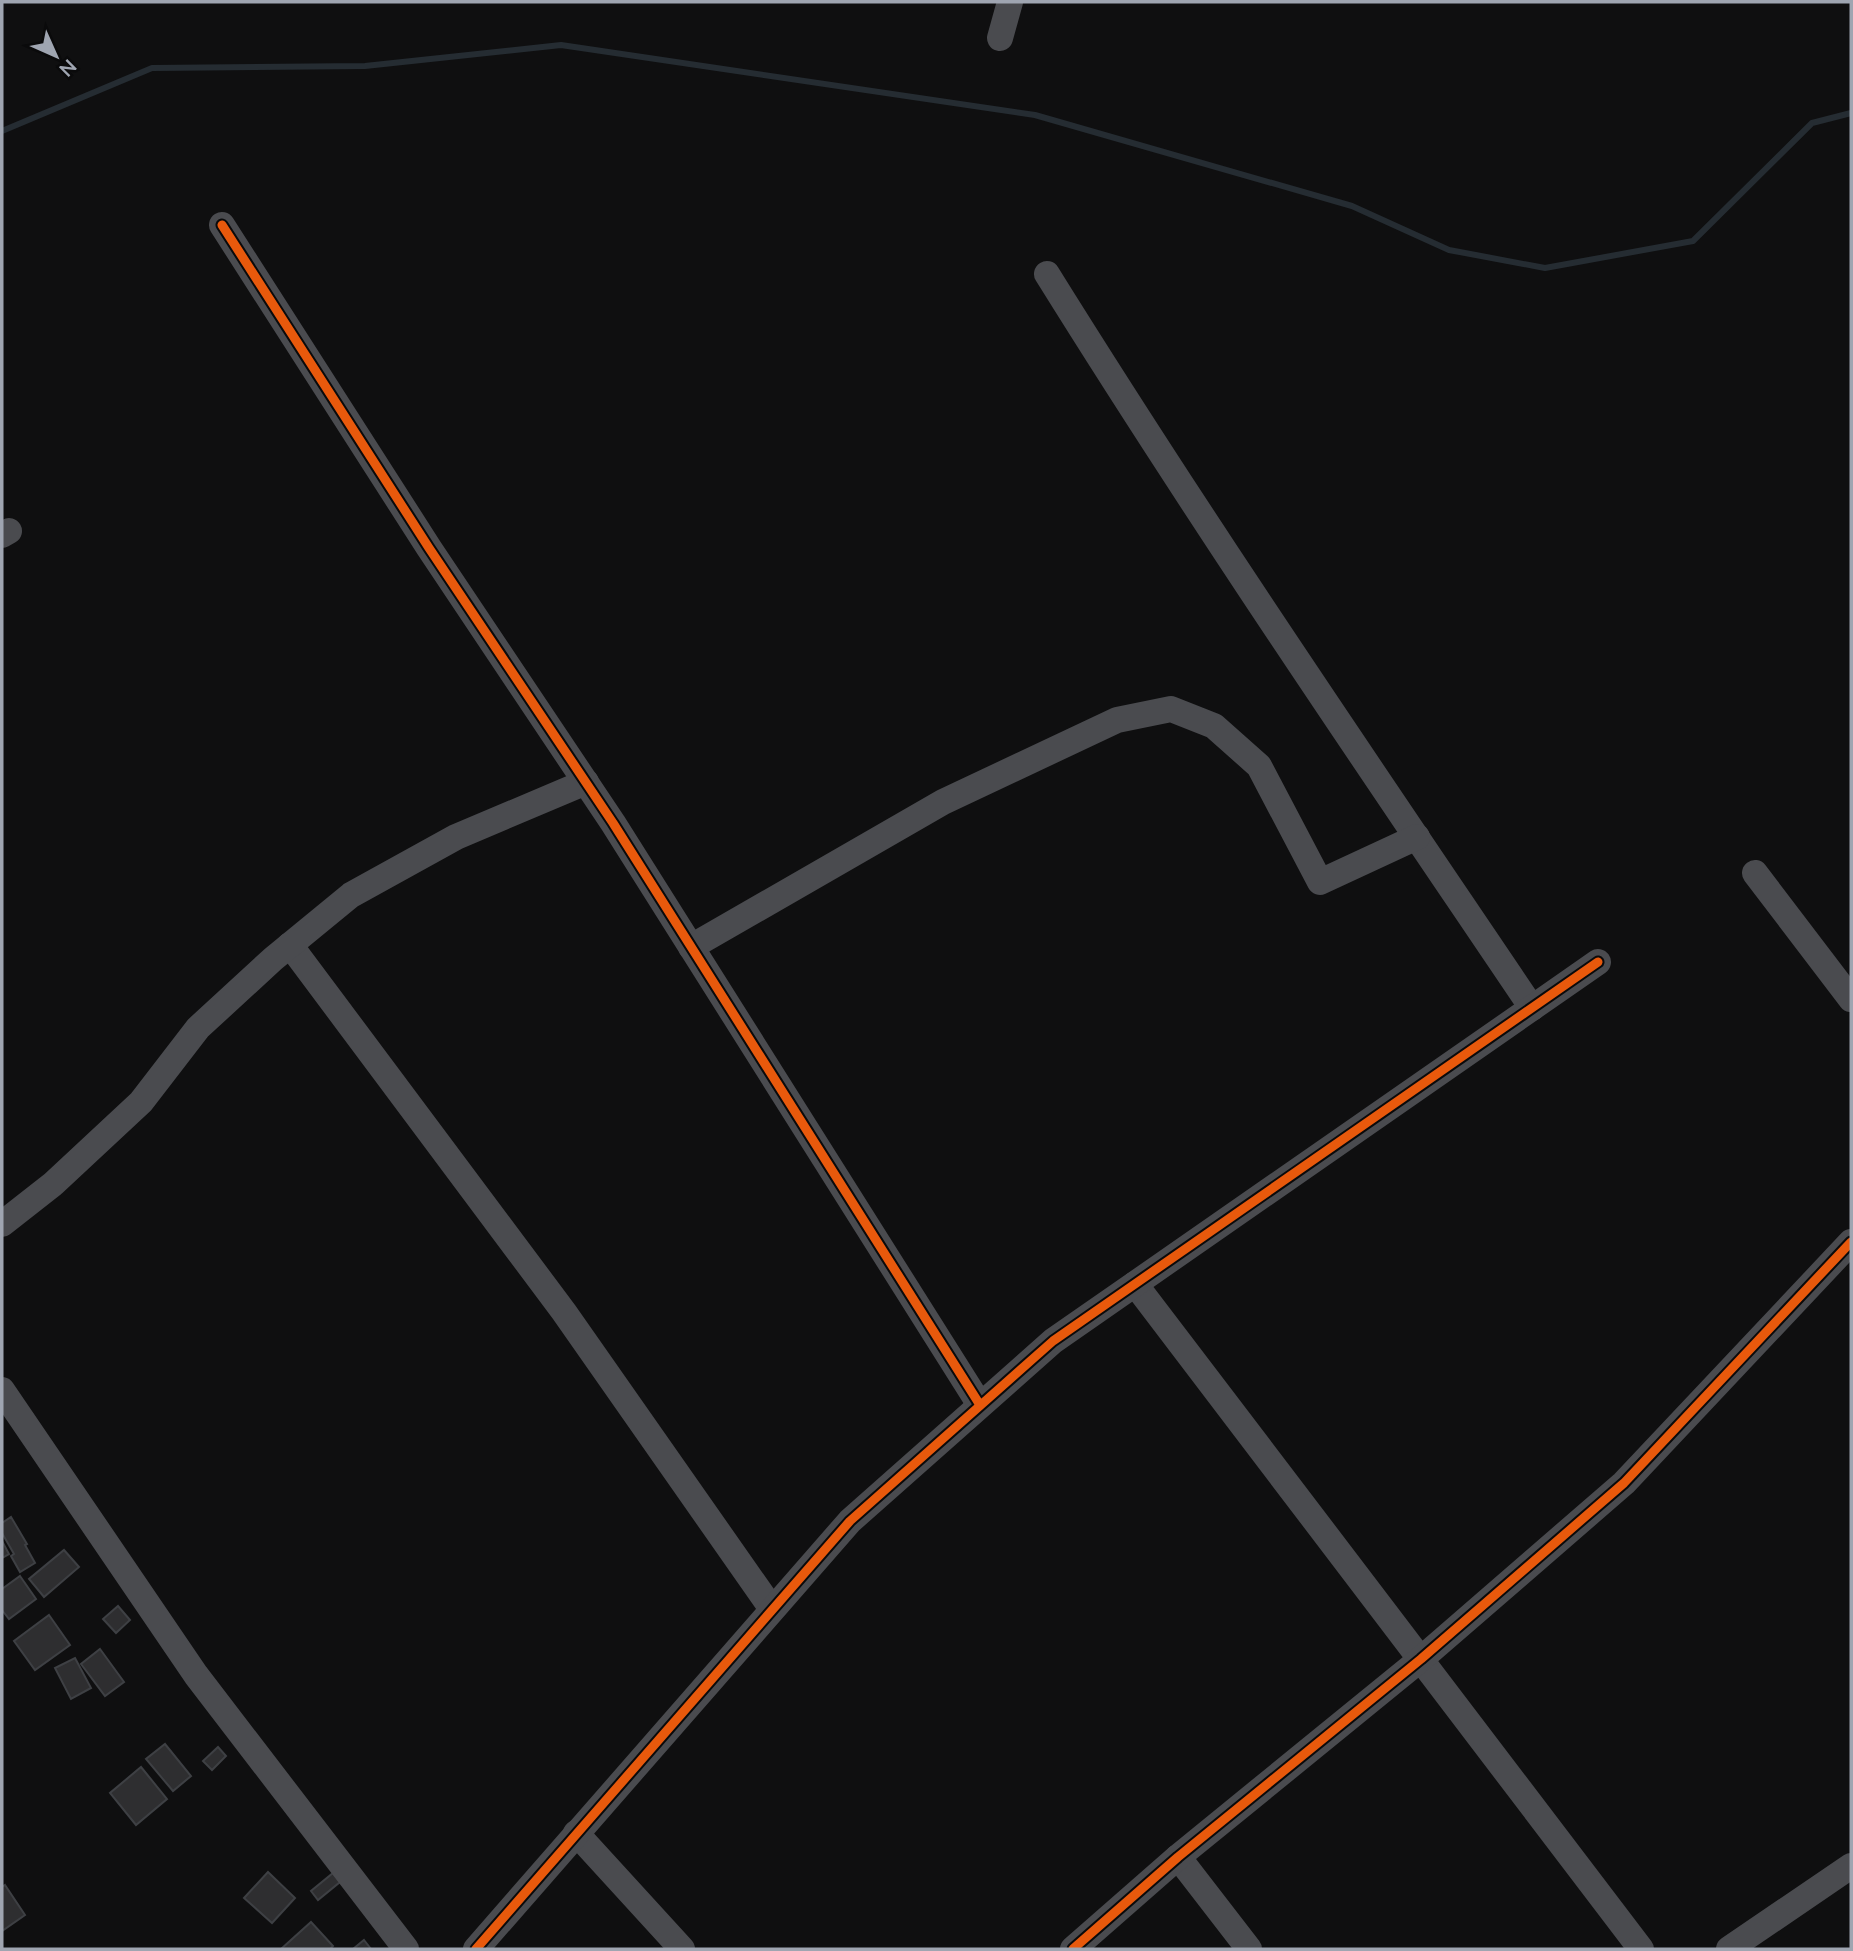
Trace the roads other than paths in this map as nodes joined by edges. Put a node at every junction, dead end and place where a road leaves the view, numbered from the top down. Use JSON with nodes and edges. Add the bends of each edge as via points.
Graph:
{"nodes":[{"id":1,"x":1010,"y":2,"type":"edge"},
{"id":2,"x":1000,"y":38,"type":"dead end"},
{"id":3,"x":222,"y":225,"type":"dead end"},
{"id":4,"x":1047,"y":274,"type":"dead end"},
{"id":5,"x":586,"y":782,"type":"junction"},
{"id":6,"x":1417,"y":837,"type":"junction"},
{"id":7,"x":1755,"y":873,"type":"dead end"},
{"id":8,"x":290,"y":945,"type":"junction"},
{"id":9,"x":691,"y":947,"type":"junction"},
{"id":10,"x":1598,"y":962,"type":"dead end"},
{"id":11,"x":1851,"y":999,"type":"edge"},
{"id":12,"x":1532,"y":1008,"type":"junction"},
{"id":13,"x":2,"y":1224,"type":"edge"},
{"id":14,"x":1851,"y":1242,"type":"edge"},
{"id":15,"x":1135,"y":1284,"type":"junction"},
{"id":16,"x":2,"y":1390,"type":"edge"},
{"id":17,"x":980,"y":1405,"type":"junction"},
{"id":18,"x":772,"y":1609,"type":"junction"},
{"id":19,"x":1421,"y":1659,"type":"junction"},
{"id":20,"x":576,"y":1833,"type":"junction"},
{"id":21,"x":1178,"y":1857,"type":"junction"},
{"id":22,"x":1851,"y":1866,"type":"edge"},
{"id":23,"x":406,"y":1949,"type":"edge"},
{"id":24,"x":476,"y":1949,"type":"edge"},
{"id":25,"x":682,"y":1949,"type":"edge"},
{"id":26,"x":1073,"y":1949,"type":"edge"},
{"id":27,"x":1249,"y":1949,"type":"edge"},
{"id":28,"x":1641,"y":1949,"type":"edge"},
{"id":29,"x":1729,"y":1949,"type":"edge"}],
"edges":[{"from":1,"to":2,"type":"street"},
{"from":3,"to":5,"type":"street"},
{"from":4,"to":6,"type":"street"},
{"from":5,"to":8,"type":"street","via":[[456,837],[351,895]]},
{"from":5,"to":9,"type":"street"},
{"from":6,"to":9,"type":"street","via":[[1320,882],[1259,766],[1214,726],[1171,709],[1117,720],[943,802]]},
{"from":6,"to":12,"type":"street"},
{"from":7,"to":11,"type":"street"},
{"from":8,"to":13,"type":"street","via":[[198,1028],[141,1102],[53,1184]]},
{"from":8,"to":18,"type":"street","via":[[564,1312]]},
{"from":9,"to":17,"type":"street"},
{"from":10,"to":12,"type":"street"},
{"from":12,"to":15,"type":"street"},
{"from":14,"to":19,"type":"street","via":[[1624,1483]]},
{"from":15,"to":17,"type":"street","via":[[1053,1340]]},
{"from":15,"to":19,"type":"street"},
{"from":16,"to":23,"type":"street","via":[[196,1675]]},
{"from":17,"to":18,"type":"street","via":[[850,1521]]},
{"from":18,"to":20,"type":"street"},
{"from":19,"to":21,"type":"street"},
{"from":19,"to":28,"type":"street"},
{"from":20,"to":24,"type":"street"},
{"from":20,"to":25,"type":"street"},
{"from":21,"to":26,"type":"street"},
{"from":21,"to":27,"type":"street"},
{"from":22,"to":29,"type":"street"}]}
